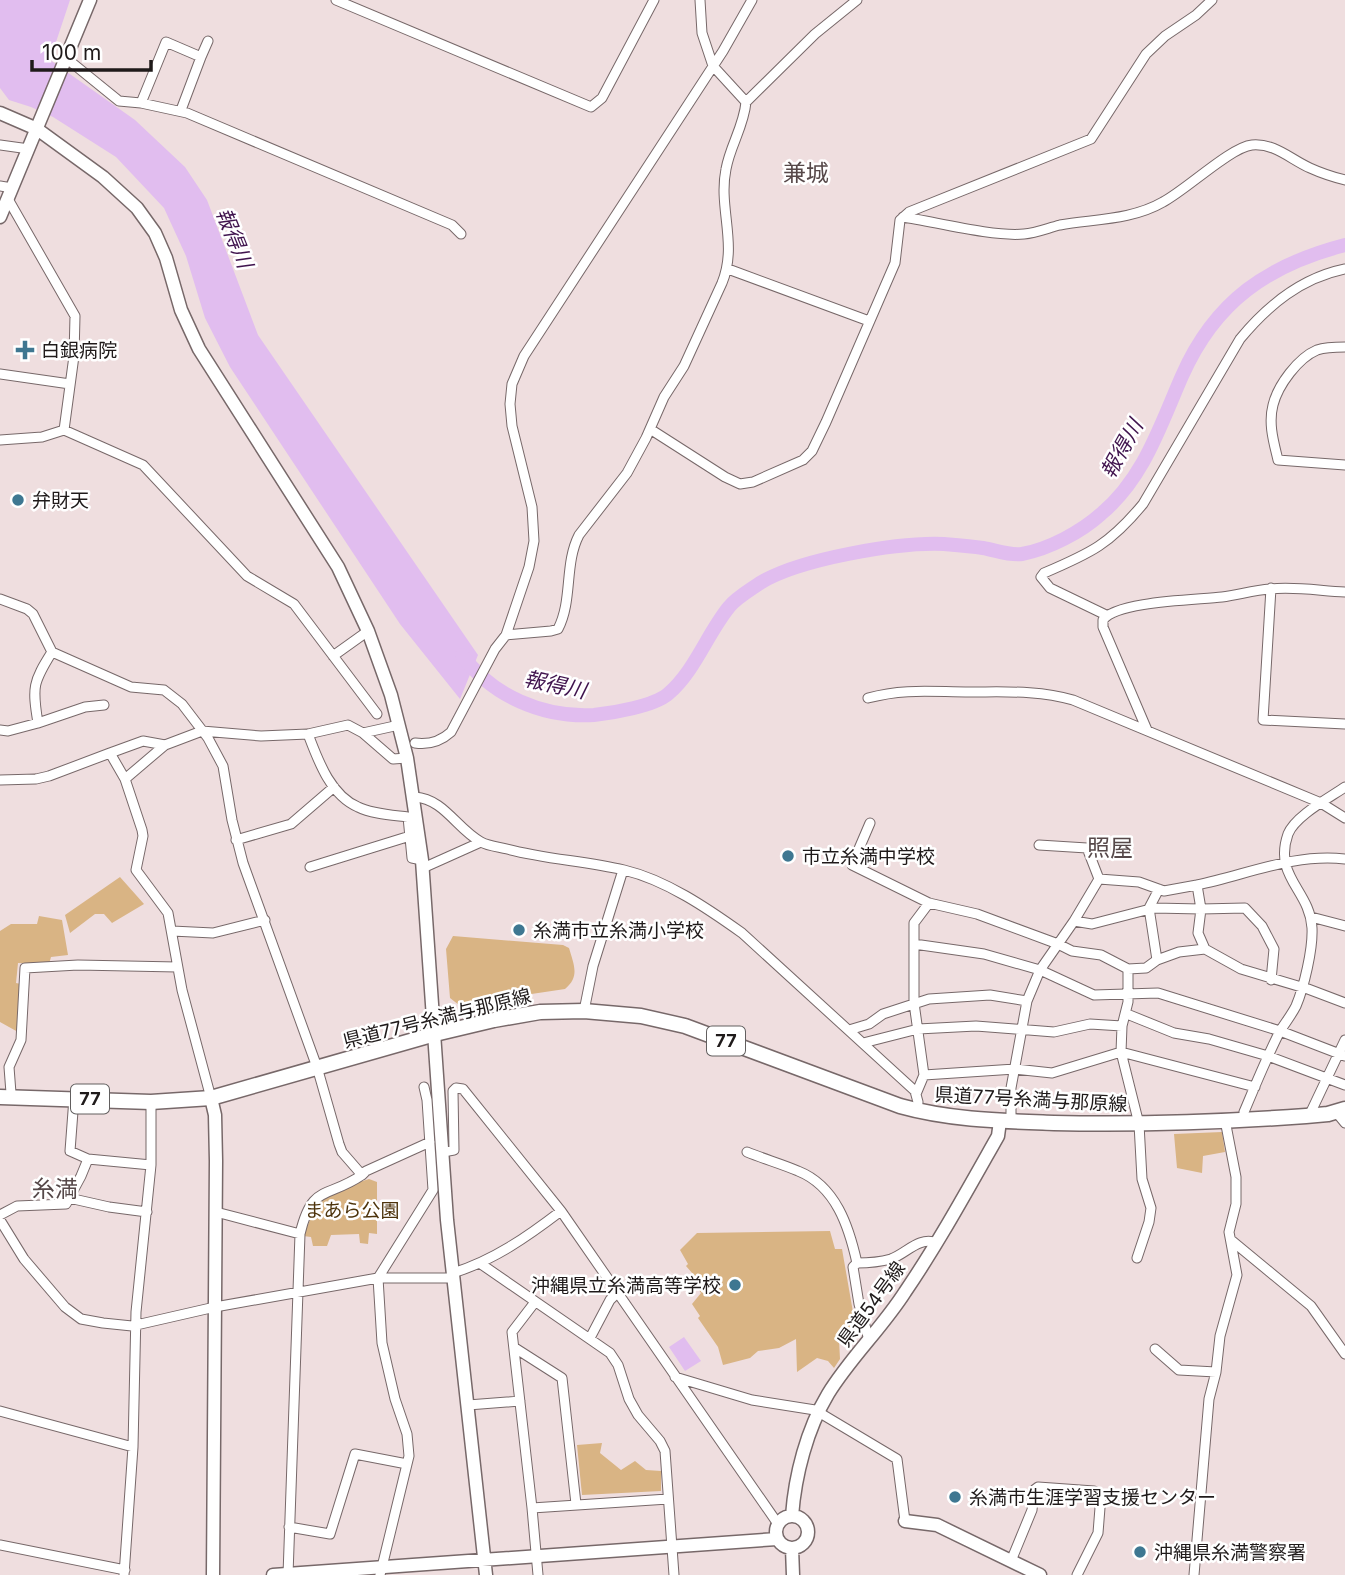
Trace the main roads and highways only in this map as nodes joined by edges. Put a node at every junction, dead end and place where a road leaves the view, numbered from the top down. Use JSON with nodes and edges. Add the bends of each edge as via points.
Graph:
{"nodes":[{"id":1,"x":4,"y":1094,"type":"edge"},
{"id":2,"x":1342,"y":1114,"type":"edge"}],
"edges":[{"from":1,"to":2,"type":"main road","name":"県道77号糸満与那原線","number":"77","via":[[151,1102],[211,1098],[435,1034],[525,1014],[584,1011],[685,1026],[917,1111],[944,1116],[1139,1124]]}]}
